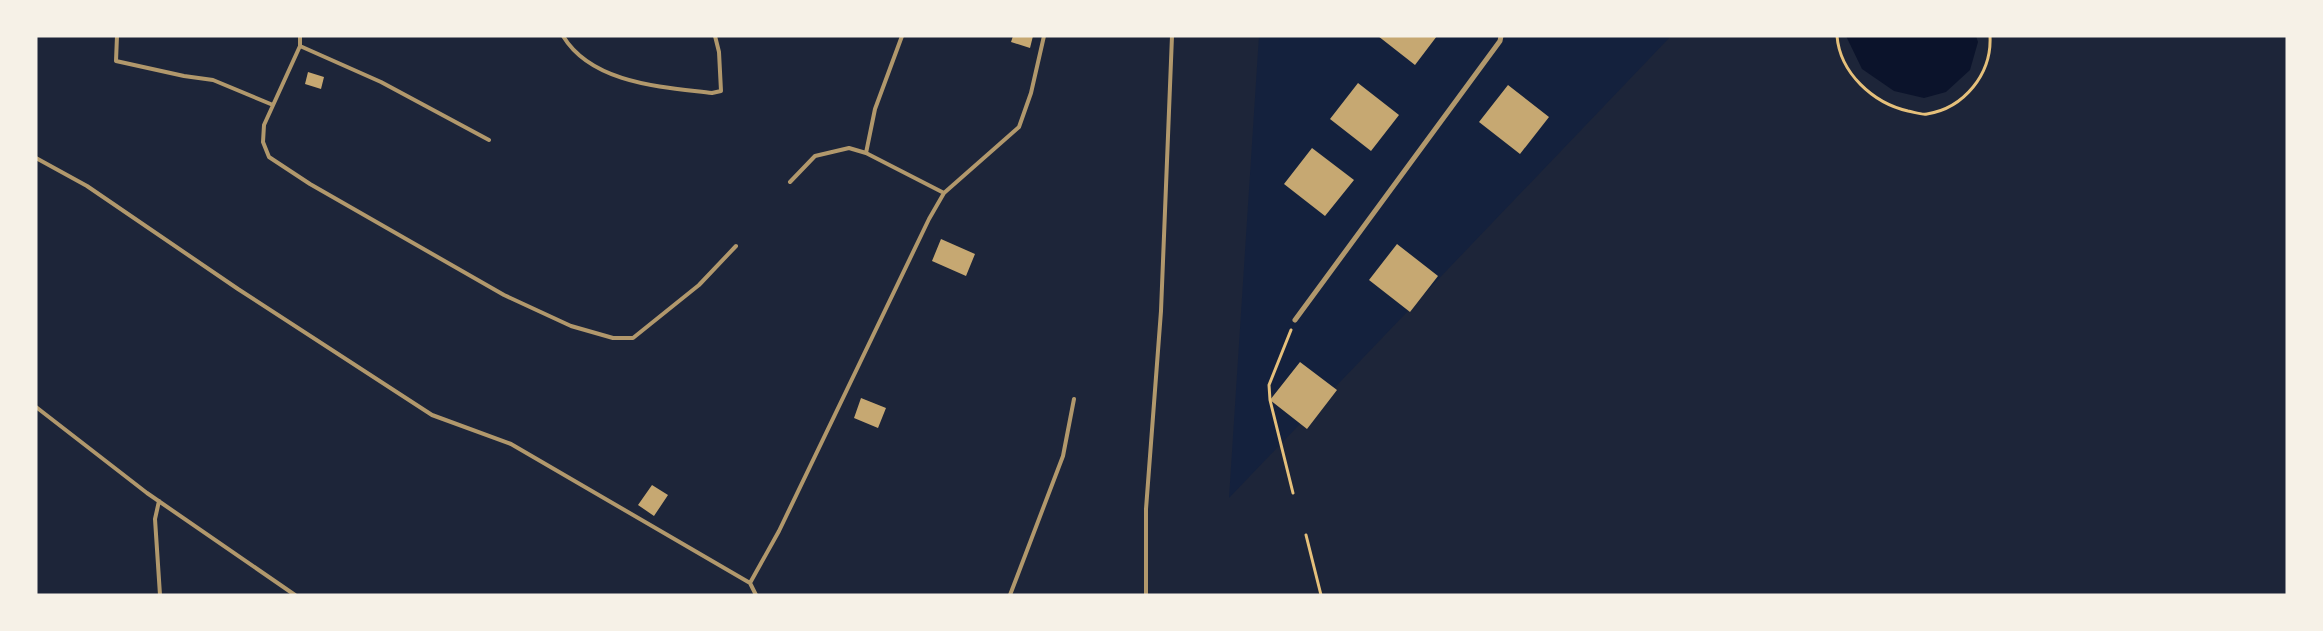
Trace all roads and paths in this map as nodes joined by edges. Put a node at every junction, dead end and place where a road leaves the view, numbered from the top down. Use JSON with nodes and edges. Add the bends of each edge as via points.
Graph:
{"nodes":[{"id":1,"x":117,"y":36,"type":"edge"},
{"id":2,"x":300,"y":36,"type":"edge"},
{"id":3,"x":563,"y":36,"type":"edge"},
{"id":4,"x":715,"y":36,"type":"edge"},
{"id":5,"x":902,"y":36,"type":"edge"},
{"id":6,"x":1044,"y":36,"type":"edge"},
{"id":7,"x":1172,"y":36,"type":"edge"},
{"id":8,"x":1501,"y":36,"type":"edge"},
{"id":9,"x":1837,"y":36,"type":"edge"},
{"id":10,"x":1990,"y":36,"type":"edge"},
{"id":11,"x":300,"y":46,"type":"junction"},
{"id":12,"x":273,"y":105,"type":"junction"},
{"id":13,"x":489,"y":140,"type":"dead end"},
{"id":14,"x":866,"y":153,"type":"junction"},
{"id":15,"x":36,"y":158,"type":"edge"},
{"id":16,"x":790,"y":182,"type":"dead end"},
{"id":17,"x":944,"y":193,"type":"junction"},
{"id":18,"x":736,"y":246,"type":"dead end"},
{"id":19,"x":1295,"y":320,"type":"joint"},
{"id":20,"x":1074,"y":399,"type":"dead end"},
{"id":21,"x":36,"y":406,"type":"edge"},
{"id":22,"x":1293,"y":492,"type":"dead end"},
{"id":23,"x":159,"y":502,"type":"junction"},
{"id":24,"x":1306,"y":535,"type":"dead end"},
{"id":25,"x":750,"y":583,"type":"junction"},
{"id":26,"x":160,"y":595,"type":"edge"},
{"id":27,"x":295,"y":595,"type":"edge"},
{"id":28,"x":756,"y":595,"type":"edge"},
{"id":29,"x":1010,"y":595,"type":"edge"},
{"id":30,"x":1146,"y":595,"type":"edge"},
{"id":31,"x":1321,"y":595,"type":"edge"}],
"edges":[{"from":1,"to":12,"type":"lane","via":[[116,61],[212,80]]},
{"from":2,"to":11,"type":"lane"},
{"from":3,"to":4,"type":"lane","via":[[572,51],[592,66],[648,86],[712,93],[721,91]]},
{"from":5,"to":14,"type":"lane","via":[[875,109]]},
{"from":6,"to":17,"type":"lane","via":[[1031,93],[1019,127]]},
{"from":7,"to":30,"type":"lane","via":[[1161,311],[1146,509]]},
{"from":8,"to":19,"type":"street"},
{"from":9,"to":10,"type":"path","via":[[1844,64],[1861,85],[1893,108],[1925,114],[1956,104],[1978,83],[1990,50]]},
{"from":11,"to":12,"type":"lane"},
{"from":11,"to":13,"type":"lane","via":[[381,82]]},
{"from":12,"to":18,"type":"lane","via":[[264,125],[263,142],[269,157],[310,184],[504,295],[571,326],[613,338],[632,338],[699,285]]},
{"from":14,"to":16,"type":"lane","via":[[849,148],[816,156]]},
{"from":14,"to":17,"type":"lane"},
{"from":15,"to":25,"type":"lane","via":[[87,186],[432,415],[511,444]]},
{"from":17,"to":25,"type":"lane","via":[[928,220],[779,531]]},
{"from":19,"to":22,"type":"path","via":[[1269,385]]},
{"from":20,"to":29,"type":"lane","via":[[1063,456]]},
{"from":21,"to":23,"type":"lane"},
{"from":23,"to":26,"type":"lane","via":[[155,519]]},
{"from":23,"to":27,"type":"lane"},
{"from":24,"to":31,"type":"path"},
{"from":25,"to":28,"type":"lane"}]}
